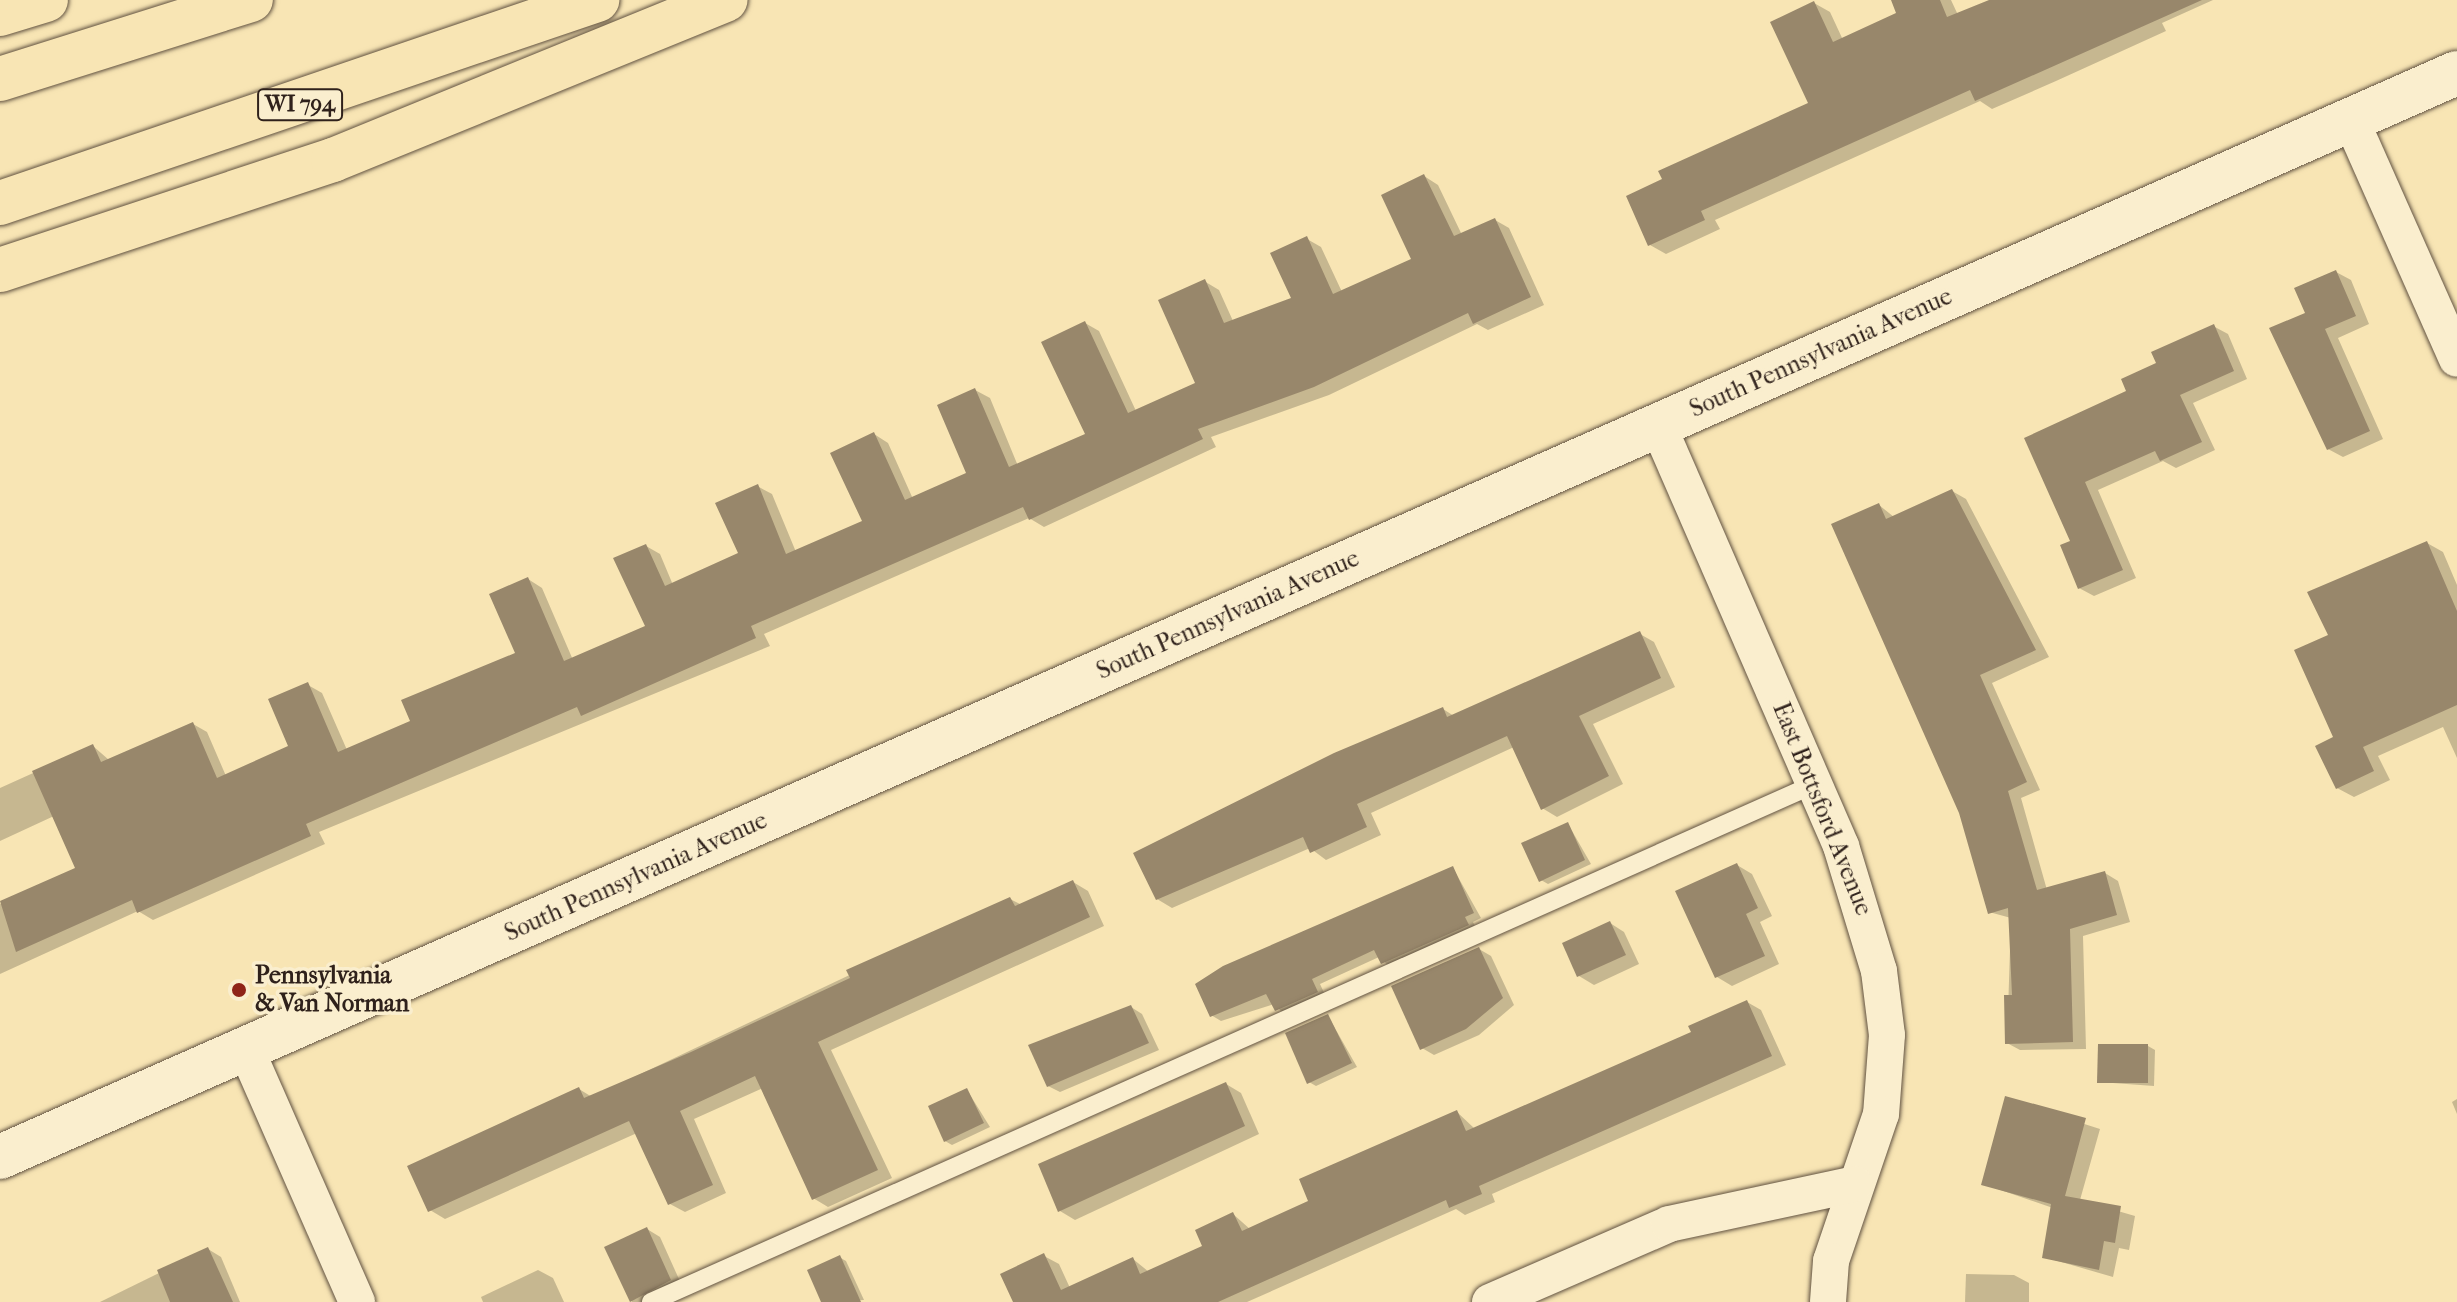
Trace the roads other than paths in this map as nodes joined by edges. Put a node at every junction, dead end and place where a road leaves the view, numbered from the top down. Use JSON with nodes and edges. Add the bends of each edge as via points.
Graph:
{"nodes":[{"id":1,"x":46,"y":0,"type":"edge"},
{"id":2,"x":251,"y":0,"type":"edge"},
{"id":3,"x":597,"y":0,"type":"edge"},
{"id":4,"x":726,"y":0,"type":"edge"},
{"id":5,"x":0,"y":14,"type":"edge"},
{"id":6,"x":2457,"y":73,"type":"edge"},
{"id":7,"x":0,"y":79,"type":"edge"},
{"id":8,"x":2351,"y":120,"type":"junction"},
{"id":9,"x":0,"y":203,"type":"edge"},
{"id":10,"x":0,"y":270,"type":"edge"},
{"id":11,"x":2457,"y":359,"type":"edge"},
{"id":12,"x":1658,"y":425,"type":"junction"},
{"id":13,"x":1815,"y":784,"type":"junction"},
{"id":14,"x":246,"y":1049,"type":"junction"},
{"id":15,"x":0,"y":1157,"type":"edge"},
{"id":16,"x":1855,"y":1184,"type":"junction"},
{"id":17,"x":357,"y":1302,"type":"edge"},
{"id":18,"x":651,"y":1302,"type":"edge"},
{"id":19,"x":1490,"y":1302,"type":"edge"},
{"id":20,"x":1828,"y":1302,"type":"edge"}],
"edges":[{"from":1,"to":5,"type":"main road"},
{"from":2,"to":7,"type":"main road"},
{"from":3,"to":9,"type":"main road","number":"WI 794"},
{"from":4,"to":10,"type":"main road","via":[[333,160]]},
{"from":6,"to":8,"type":"street","name":"South Pennsylvania Avenue"},
{"from":8,"to":11,"type":"street"},
{"from":8,"to":12,"type":"street","name":"South Pennsylvania Avenue"},
{"from":12,"to":13,"type":"street","name":"East Bottsford Avenue"},
{"from":12,"to":14,"type":"street","name":"South Pennsylvania Avenue"},
{"from":13,"to":16,"type":"street","name":"East Bottsford Avenue","via":[[1867,915],[1887,1035],[1881,1114]]},
{"from":13,"to":18,"type":"lane"},
{"from":14,"to":15,"type":"street","name":"South Pennsylvania Avenue"},
{"from":14,"to":17,"type":"street"},
{"from":16,"to":19,"type":"street","via":[[1669,1224]]},
{"from":16,"to":20,"type":"street","name":"East Bottsford Avenue","via":[[1831,1261]]}]}
